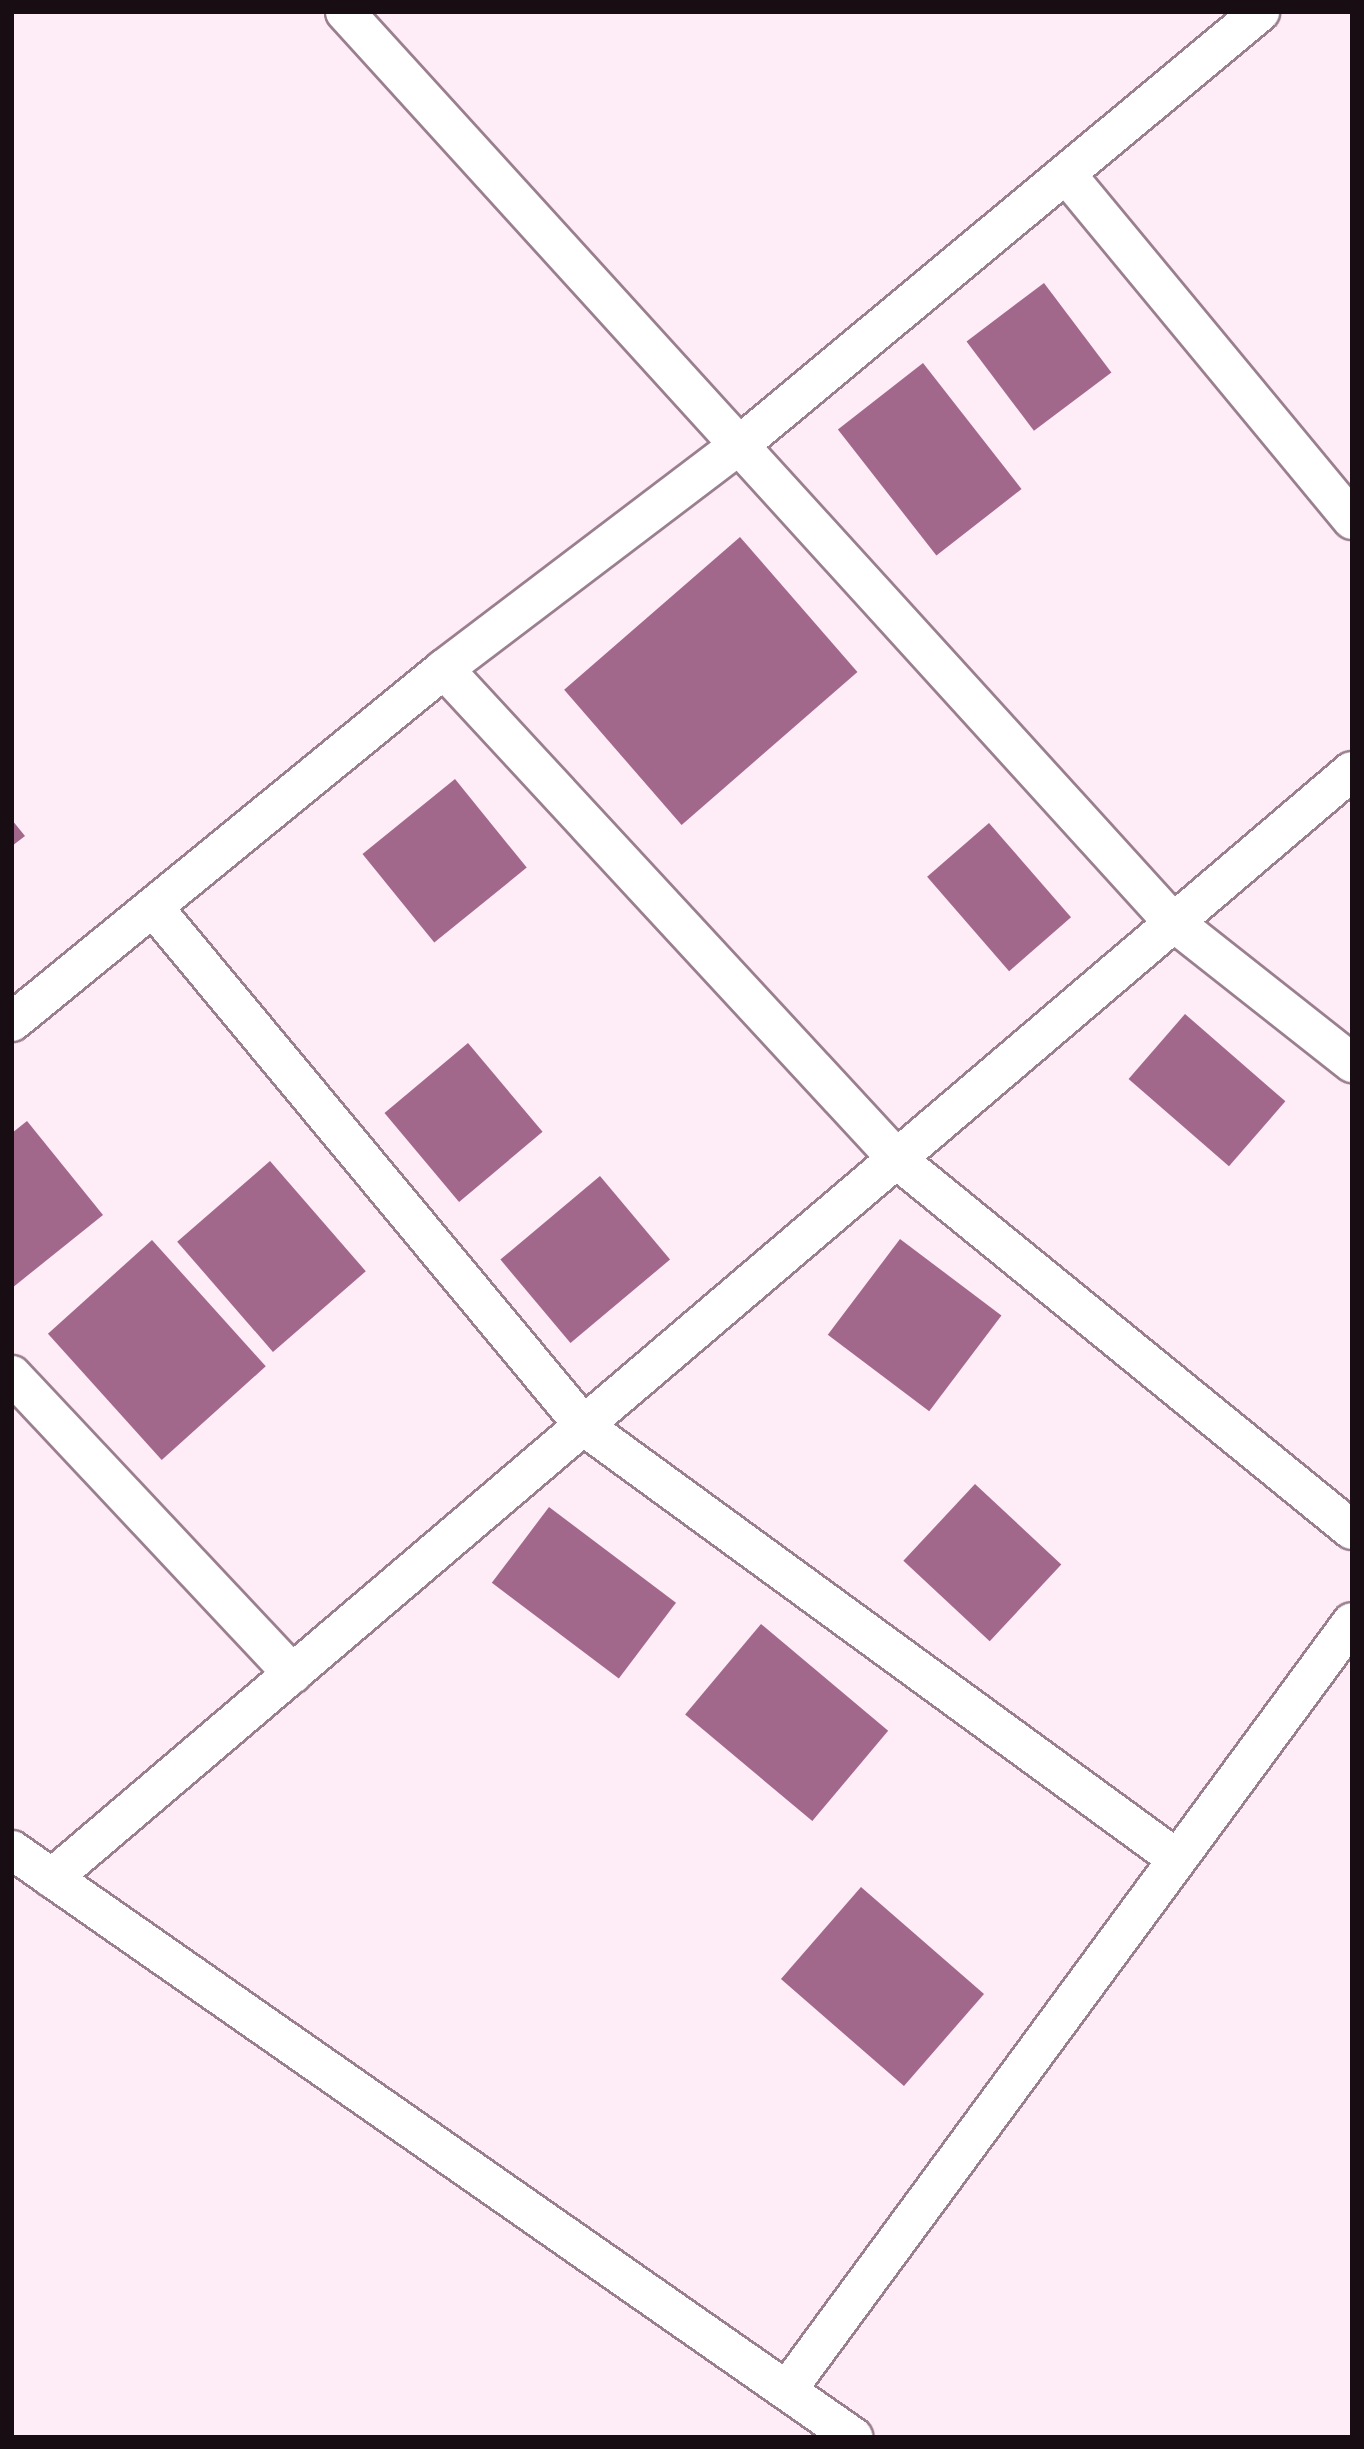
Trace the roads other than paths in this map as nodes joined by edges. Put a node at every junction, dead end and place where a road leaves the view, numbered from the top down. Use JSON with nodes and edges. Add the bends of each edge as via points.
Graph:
{"nodes":[{"id":1,"x":345,"y":12,"type":"edge"},
{"id":2,"x":1260,"y":12,"type":"edge"},
{"id":3,"x":1066,"y":174,"type":"junction"},
{"id":4,"x":742,"y":443,"type":"junction"},
{"id":5,"x":1352,"y":520,"type":"edge"},
{"id":6,"x":444,"y":669,"type":"junction"},
{"id":7,"x":1352,"y":771,"type":"edge"},
{"id":8,"x":153,"y":907,"type":"junction"},
{"id":9,"x":1171,"y":920,"type":"junction"},
{"id":10,"x":12,"y":1022,"type":"edge"},
{"id":11,"x":1352,"y":1063,"type":"edge"},
{"id":12,"x":899,"y":1161,"type":"junction"},
{"id":13,"x":12,"y":1375,"type":"edge"},
{"id":14,"x":585,"y":1427,"type":"junction"},
{"id":15,"x":1352,"y":1530,"type":"edge"},
{"id":16,"x":1352,"y":1622,"type":"edge"},
{"id":17,"x":293,"y":1674,"type":"junction"},
{"id":18,"x":12,"y":1850,"type":"edge"},
{"id":19,"x":1177,"y":1859,"type":"junction"},
{"id":20,"x":52,"y":1878,"type":"junction"},
{"id":21,"x":787,"y":2390,"type":"junction"},
{"id":22,"x":853,"y":2437,"type":"edge"}],
"edges":[{"from":1,"to":4,"type":"street"},
{"from":2,"to":3,"type":"street"},
{"from":3,"to":4,"type":"street"},
{"from":3,"to":5,"type":"street"},
{"from":4,"to":6,"type":"street"},
{"from":4,"to":9,"type":"street"},
{"from":6,"to":8,"type":"street"},
{"from":6,"to":12,"type":"street"},
{"from":7,"to":9,"type":"street"},
{"from":8,"to":10,"type":"street"},
{"from":8,"to":14,"type":"street"},
{"from":9,"to":11,"type":"street"},
{"from":9,"to":12,"type":"street"},
{"from":12,"to":14,"type":"street"},
{"from":12,"to":15,"type":"street"},
{"from":13,"to":17,"type":"street"},
{"from":14,"to":17,"type":"street"},
{"from":14,"to":19,"type":"street"},
{"from":16,"to":19,"type":"street"},
{"from":17,"to":20,"type":"street"},
{"from":18,"to":20,"type":"street"},
{"from":19,"to":21,"type":"street"},
{"from":20,"to":21,"type":"street"},
{"from":21,"to":22,"type":"street"}]}
